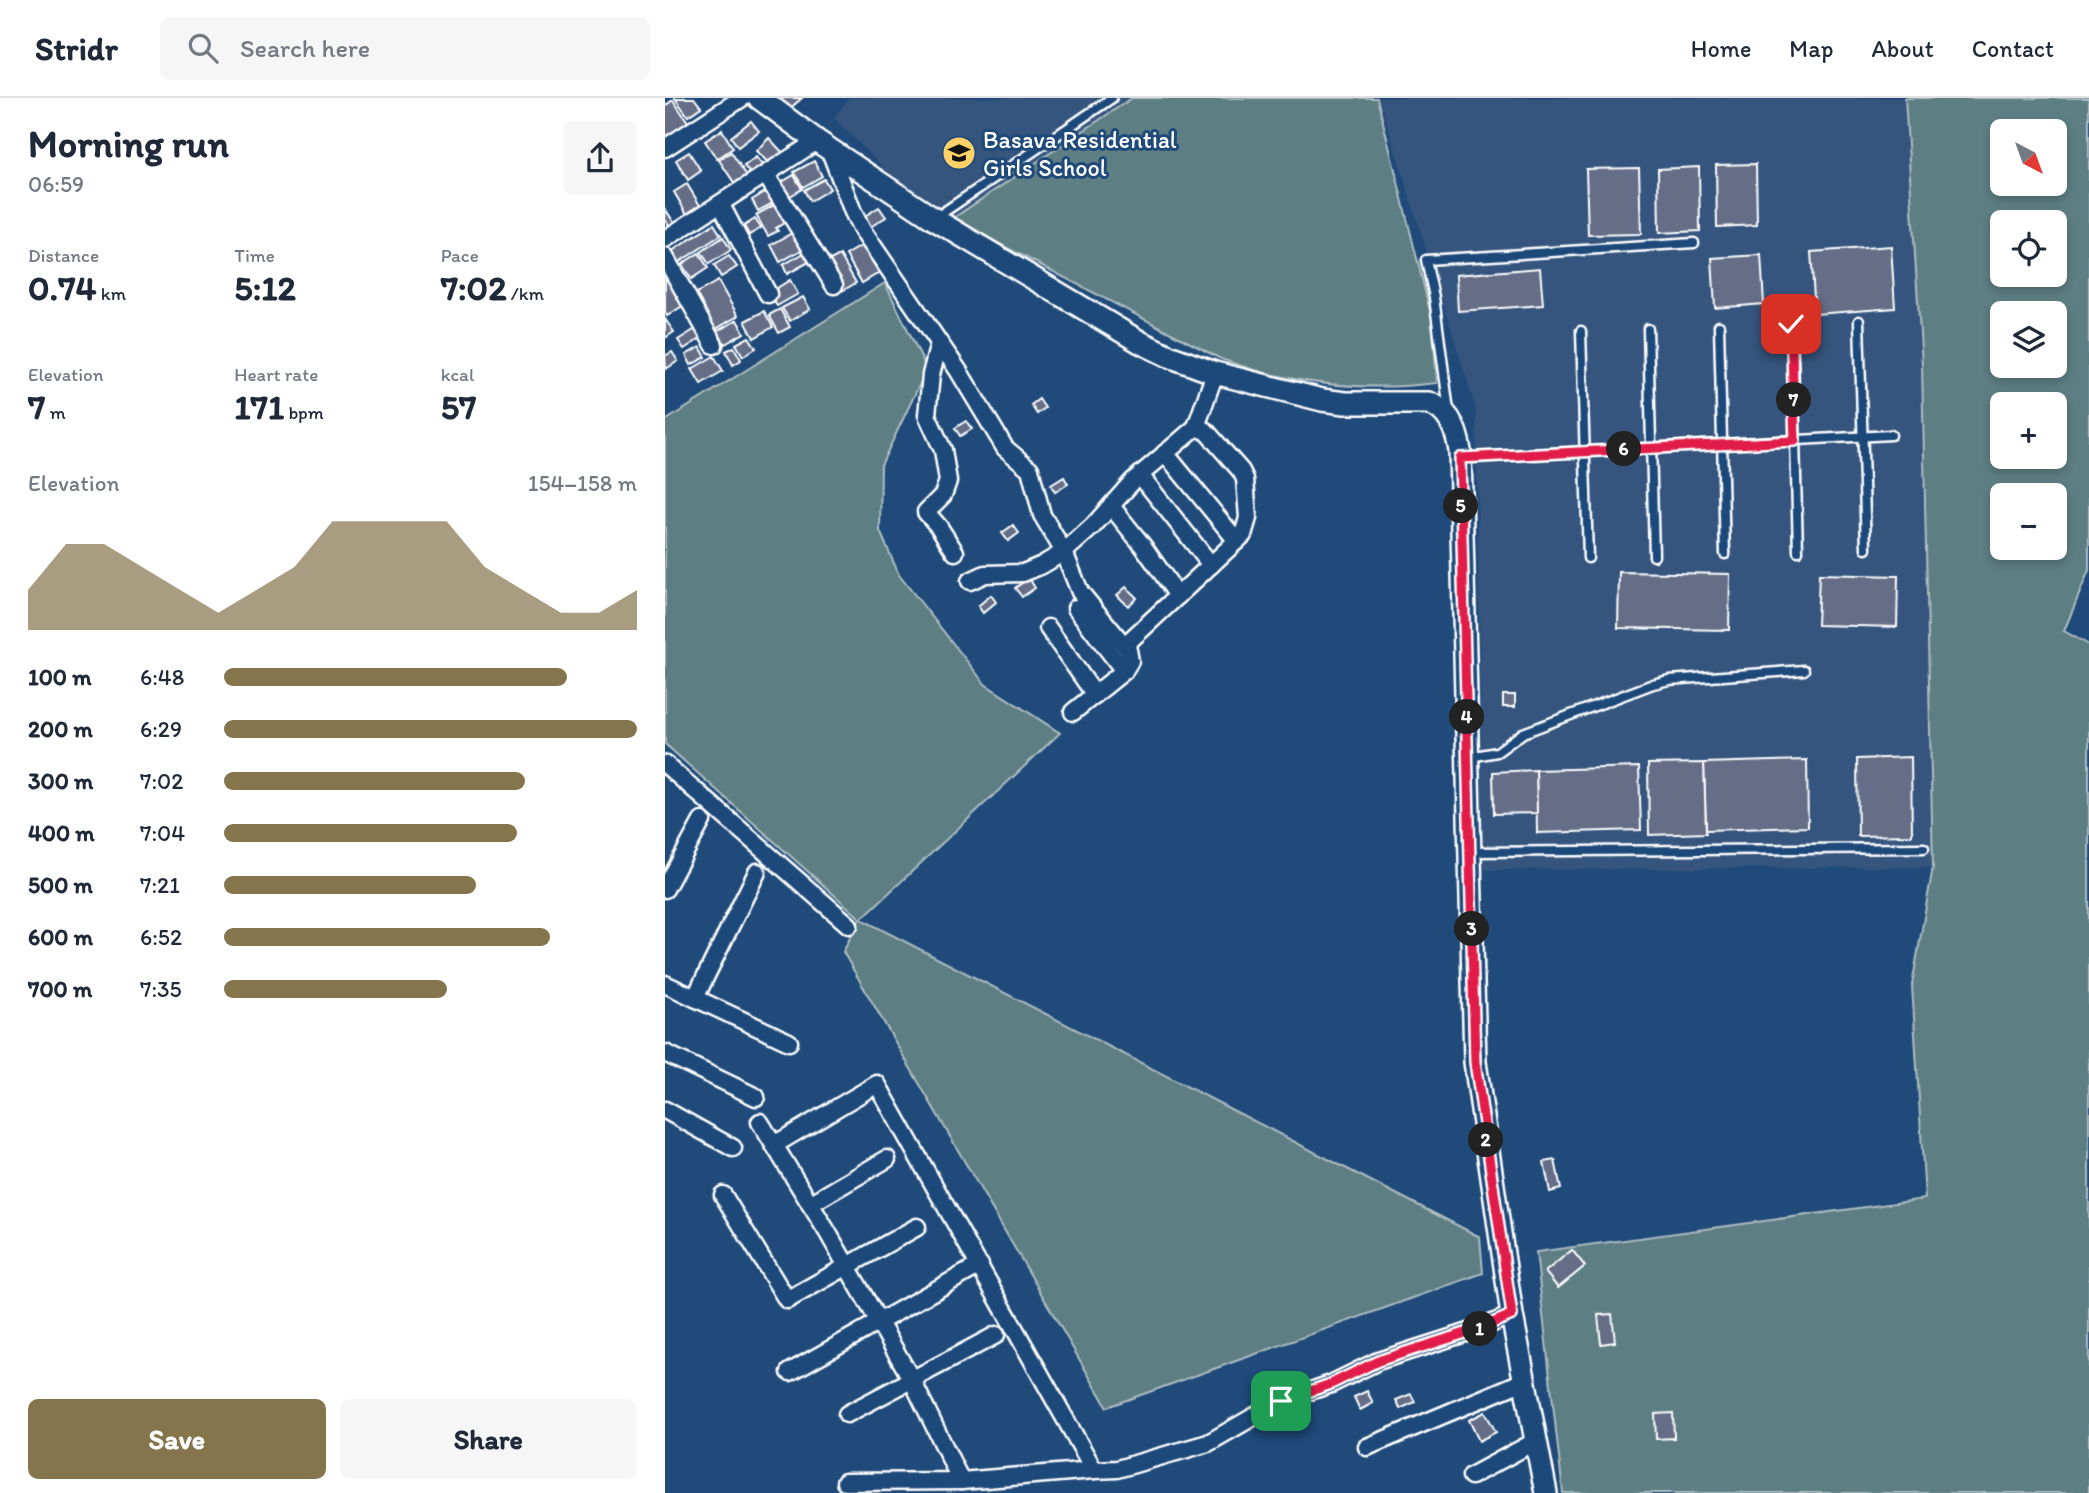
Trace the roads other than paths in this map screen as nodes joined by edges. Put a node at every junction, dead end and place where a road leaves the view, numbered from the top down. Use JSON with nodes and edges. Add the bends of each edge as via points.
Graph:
{"nodes":[{"id":1,"x":741,"y":98,"type":"edge"},
{"id":2,"x":759,"y":98,"type":"edge"},
{"id":3,"x":1112,"y":98,"type":"edge"},
{"id":4,"x":823,"y":144,"type":"junction"},
{"id":5,"x":665,"y":148,"type":"edge"},
{"id":6,"x":766,"y":175,"type":"junction"},
{"id":7,"x":721,"y":205,"type":"junction"},
{"id":8,"x":934,"y":219,"type":"junction"},
{"id":9,"x":665,"y":239,"type":"edge"},
{"id":10,"x":1694,"y":243,"type":"dead end"},
{"id":11,"x":665,"y":257,"type":"edge"},
{"id":12,"x":834,"y":285,"type":"dead end"},
{"id":13,"x":768,"y":294,"type":"dead end"},
{"id":14,"x":1859,"y":321,"type":"dead end"},
{"id":15,"x":1791,"y":324,"type":"dead end"},
{"id":16,"x":1719,"y":326,"type":"dead end"},
{"id":17,"x":1648,"y":329,"type":"dead end"},
{"id":18,"x":1581,"y":331,"type":"dead end"},
{"id":19,"x":939,"y":343,"type":"junction"},
{"id":20,"x":714,"y":345,"type":"dead end"},
{"id":21,"x":1215,"y":373,"type":"junction"},
{"id":22,"x":1450,"y":421,"type":"junction"},
{"id":23,"x":1196,"y":427,"type":"junction"},
{"id":24,"x":1891,"y":435,"type":"dead end"},
{"id":25,"x":1862,"y":437,"type":"junction"},
{"id":26,"x":1795,"y":441,"type":"junction"},
{"id":27,"x":1722,"y":444,"type":"junction"},
{"id":28,"x":1651,"y":448,"type":"junction"},
{"id":29,"x":1585,"y":452,"type":"junction"},
{"id":30,"x":1165,"y":453,"type":"junction"},
{"id":31,"x":1460,"y":458,"type":"junction"},
{"id":32,"x":1140,"y":475,"type":"junction"},
{"id":33,"x":1111,"y":506,"type":"junction"},
{"id":34,"x":1237,"y":541,"type":"junction"},
{"id":35,"x":1865,"y":549,"type":"dead end"},
{"id":36,"x":1798,"y":551,"type":"dead end"},
{"id":37,"x":955,"y":552,"type":"dead end"},
{"id":38,"x":1064,"y":552,"type":"junction"},
{"id":39,"x":1725,"y":554,"type":"dead end"},
{"id":40,"x":1654,"y":556,"type":"dead end"},
{"id":41,"x":1588,"y":558,"type":"dead end"},
{"id":42,"x":1211,"y":565,"type":"junction"},
{"id":43,"x":970,"y":581,"type":"dead end"},
{"id":44,"x":1178,"y":596,"type":"junction"},
{"id":45,"x":1076,"y":608,"type":"dead end"},
{"id":46,"x":1048,"y":628,"type":"dead end"},
{"id":47,"x":1125,"y":645,"type":"junction"},
{"id":48,"x":1804,"y":670,"type":"dead end"},
{"id":49,"x":1124,"y":671,"type":"junction"},
{"id":50,"x":1095,"y":695,"type":"junction"},
{"id":51,"x":1073,"y":712,"type":"dead end"},
{"id":52,"x":1468,"y":757,"type":"junction"},
{"id":53,"x":665,"y":764,"type":"edge"},
{"id":54,"x":702,"y":821,"type":"dead end"},
{"id":55,"x":1924,"y":848,"type":"dead end"},
{"id":56,"x":1470,"y":852,"type":"junction"},
{"id":57,"x":757,"y":872,"type":"dead end"},
{"id":58,"x":665,"y":889,"type":"edge"},
{"id":59,"x":849,"y":925,"type":"dead end"},
{"id":60,"x":665,"y":984,"type":"edge"},
{"id":61,"x":695,"y":998,"type":"junction"},
{"id":62,"x":789,"y":1042,"type":"dead end"},
{"id":63,"x":665,"y":1053,"type":"edge"},
{"id":64,"x":756,"y":1097,"type":"dead end"},
{"id":65,"x":665,"y":1110,"type":"edge"},
{"id":66,"x":760,"y":1122,"type":"dead end"},
{"id":67,"x":774,"y":1145,"type":"junction"},
{"id":68,"x":733,"y":1148,"type":"dead end"},
{"id":69,"x":887,"y":1159,"type":"dead end"},
{"id":70,"x":723,"y":1195,"type":"dead end"},
{"id":71,"x":810,"y":1205,"type":"junction"},
{"id":72,"x":917,"y":1227,"type":"dead end"},
{"id":73,"x":980,"y":1265,"type":"junction"},
{"id":74,"x":847,"y":1266,"type":"junction"},
{"id":75,"x":1512,"y":1315,"type":"junction"},
{"id":76,"x":879,"y":1322,"type":"junction"},
{"id":77,"x":996,"y":1335,"type":"dead end"},
{"id":78,"x":790,"y":1372,"type":"dead end"},
{"id":79,"x":912,"y":1380,"type":"junction"},
{"id":80,"x":1524,"y":1381,"type":"junction"},
{"id":81,"x":847,"y":1414,"type":"dead end"},
{"id":82,"x":1536,"y":1441,"type":"junction"},
{"id":83,"x":1367,"y":1447,"type":"dead end"},
{"id":84,"x":1094,"y":1470,"type":"junction"},
{"id":85,"x":1471,"y":1476,"type":"dead end"},
{"id":86,"x":961,"y":1481,"type":"junction"},
{"id":87,"x":845,"y":1482,"type":"dead end"},
{"id":88,"x":1546,"y":1493,"type":"edge"}],
"edges":[{"from":1,"to":5,"type":"street"},
{"from":2,"to":4,"type":"street"},
{"from":3,"to":8,"type":"lane"},
{"from":4,"to":6,"type":"street"},
{"from":4,"to":8,"type":"street"},
{"from":4,"to":19,"type":"street","via":[[862,230]]},
{"from":6,"to":7,"type":"street"},
{"from":6,"to":12,"type":"street"},
{"from":7,"to":9,"type":"street"},
{"from":7,"to":13,"type":"street"},
{"from":8,"to":21,"type":"street","via":[[1140,342]]},
{"from":10,"to":22,"type":"lane","via":[[1426,260]]},
{"from":11,"to":20,"type":"street"},
{"from":14,"to":25,"type":"lane"},
{"from":15,"to":26,"type":"lane"},
{"from":16,"to":27,"type":"lane"},
{"from":17,"to":28,"type":"lane"},
{"from":18,"to":29,"type":"lane"},
{"from":19,"to":37,"type":"street","via":[[927,415],[943,450],[948,481],[945,492],[926,512]]},
{"from":19,"to":38,"type":"street","via":[[1005,448],[1030,469],[1042,515]]},
{"from":21,"to":22,"type":"street","via":[[1334,401],[1429,403],[1438,406]]},
{"from":21,"to":23,"type":"street"},
{"from":22,"to":31,"type":"street"},
{"from":23,"to":30,"type":"street"},
{"from":23,"to":34,"type":"street","via":[[1206,431],[1245,479],[1247,526]]},
{"from":24,"to":25,"type":"lane"},
{"from":25,"to":26,"type":"lane"},
{"from":25,"to":35,"type":"lane"},
{"from":26,"to":27,"type":"lane"},
{"from":26,"to":36,"type":"lane"},
{"from":27,"to":28,"type":"lane"},
{"from":27,"to":39,"type":"lane"},
{"from":28,"to":29,"type":"lane"},
{"from":28,"to":40,"type":"lane"},
{"from":29,"to":31,"type":"lane"},
{"from":29,"to":41,"type":"lane"},
{"from":30,"to":32,"type":"street"},
{"from":30,"to":34,"type":"street"},
{"from":31,"to":52,"type":"street"},
{"from":32,"to":33,"type":"street"},
{"from":32,"to":42,"type":"street"},
{"from":33,"to":38,"type":"street"},
{"from":33,"to":44,"type":"street"},
{"from":34,"to":42,"type":"street"},
{"from":38,"to":43,"type":"street","via":[[1023,573],[985,574]]},
{"from":38,"to":47,"type":"street","via":[[1080,592]]},
{"from":42,"to":44,"type":"street"},
{"from":44,"to":47,"type":"street"},
{"from":45,"to":49,"type":"street"},
{"from":46,"to":50,"type":"street"},
{"from":47,"to":49,"type":"street","via":[[1130,661]]},
{"from":48,"to":52,"type":"lane","via":[[1653,684],[1523,733],[1497,751]]},
{"from":49,"to":50,"type":"street"},
{"from":50,"to":51,"type":"street"},
{"from":52,"to":56,"type":"street"},
{"from":53,"to":59,"type":"street"},
{"from":54,"to":58,"type":"street"},
{"from":55,"to":56,"type":"lane"},
{"from":56,"to":75,"type":"street","via":[[1475,1062]]},
{"from":57,"to":61,"type":"street"},
{"from":60,"to":61,"type":"street"},
{"from":61,"to":62,"type":"street"},
{"from":63,"to":64,"type":"street"},
{"from":65,"to":68,"type":"street"},
{"from":66,"to":67,"type":"street"},
{"from":67,"to":71,"type":"street"},
{"from":67,"to":73,"type":"street","via":[[877,1084]]},
{"from":69,"to":71,"type":"street"},
{"from":70,"to":74,"type":"street","via":[[787,1300]]},
{"from":71,"to":74,"type":"street"},
{"from":72,"to":74,"type":"street"},
{"from":73,"to":76,"type":"street"},
{"from":73,"to":84,"type":"street"},
{"from":74,"to":76,"type":"street"},
{"from":75,"to":80,"type":"street"},
{"from":75,"to":84,"type":"street","via":[[1378,1361],[1281,1401],[1208,1443],[1117,1469]]},
{"from":76,"to":78,"type":"street"},
{"from":76,"to":79,"type":"street"},
{"from":77,"to":79,"type":"street"},
{"from":79,"to":81,"type":"street"},
{"from":79,"to":86,"type":"street"},
{"from":80,"to":82,"type":"street"},
{"from":80,"to":83,"type":"street"},
{"from":82,"to":85,"type":"street"},
{"from":82,"to":88,"type":"street"},
{"from":84,"to":86,"type":"street"},
{"from":86,"to":87,"type":"street"}]}
